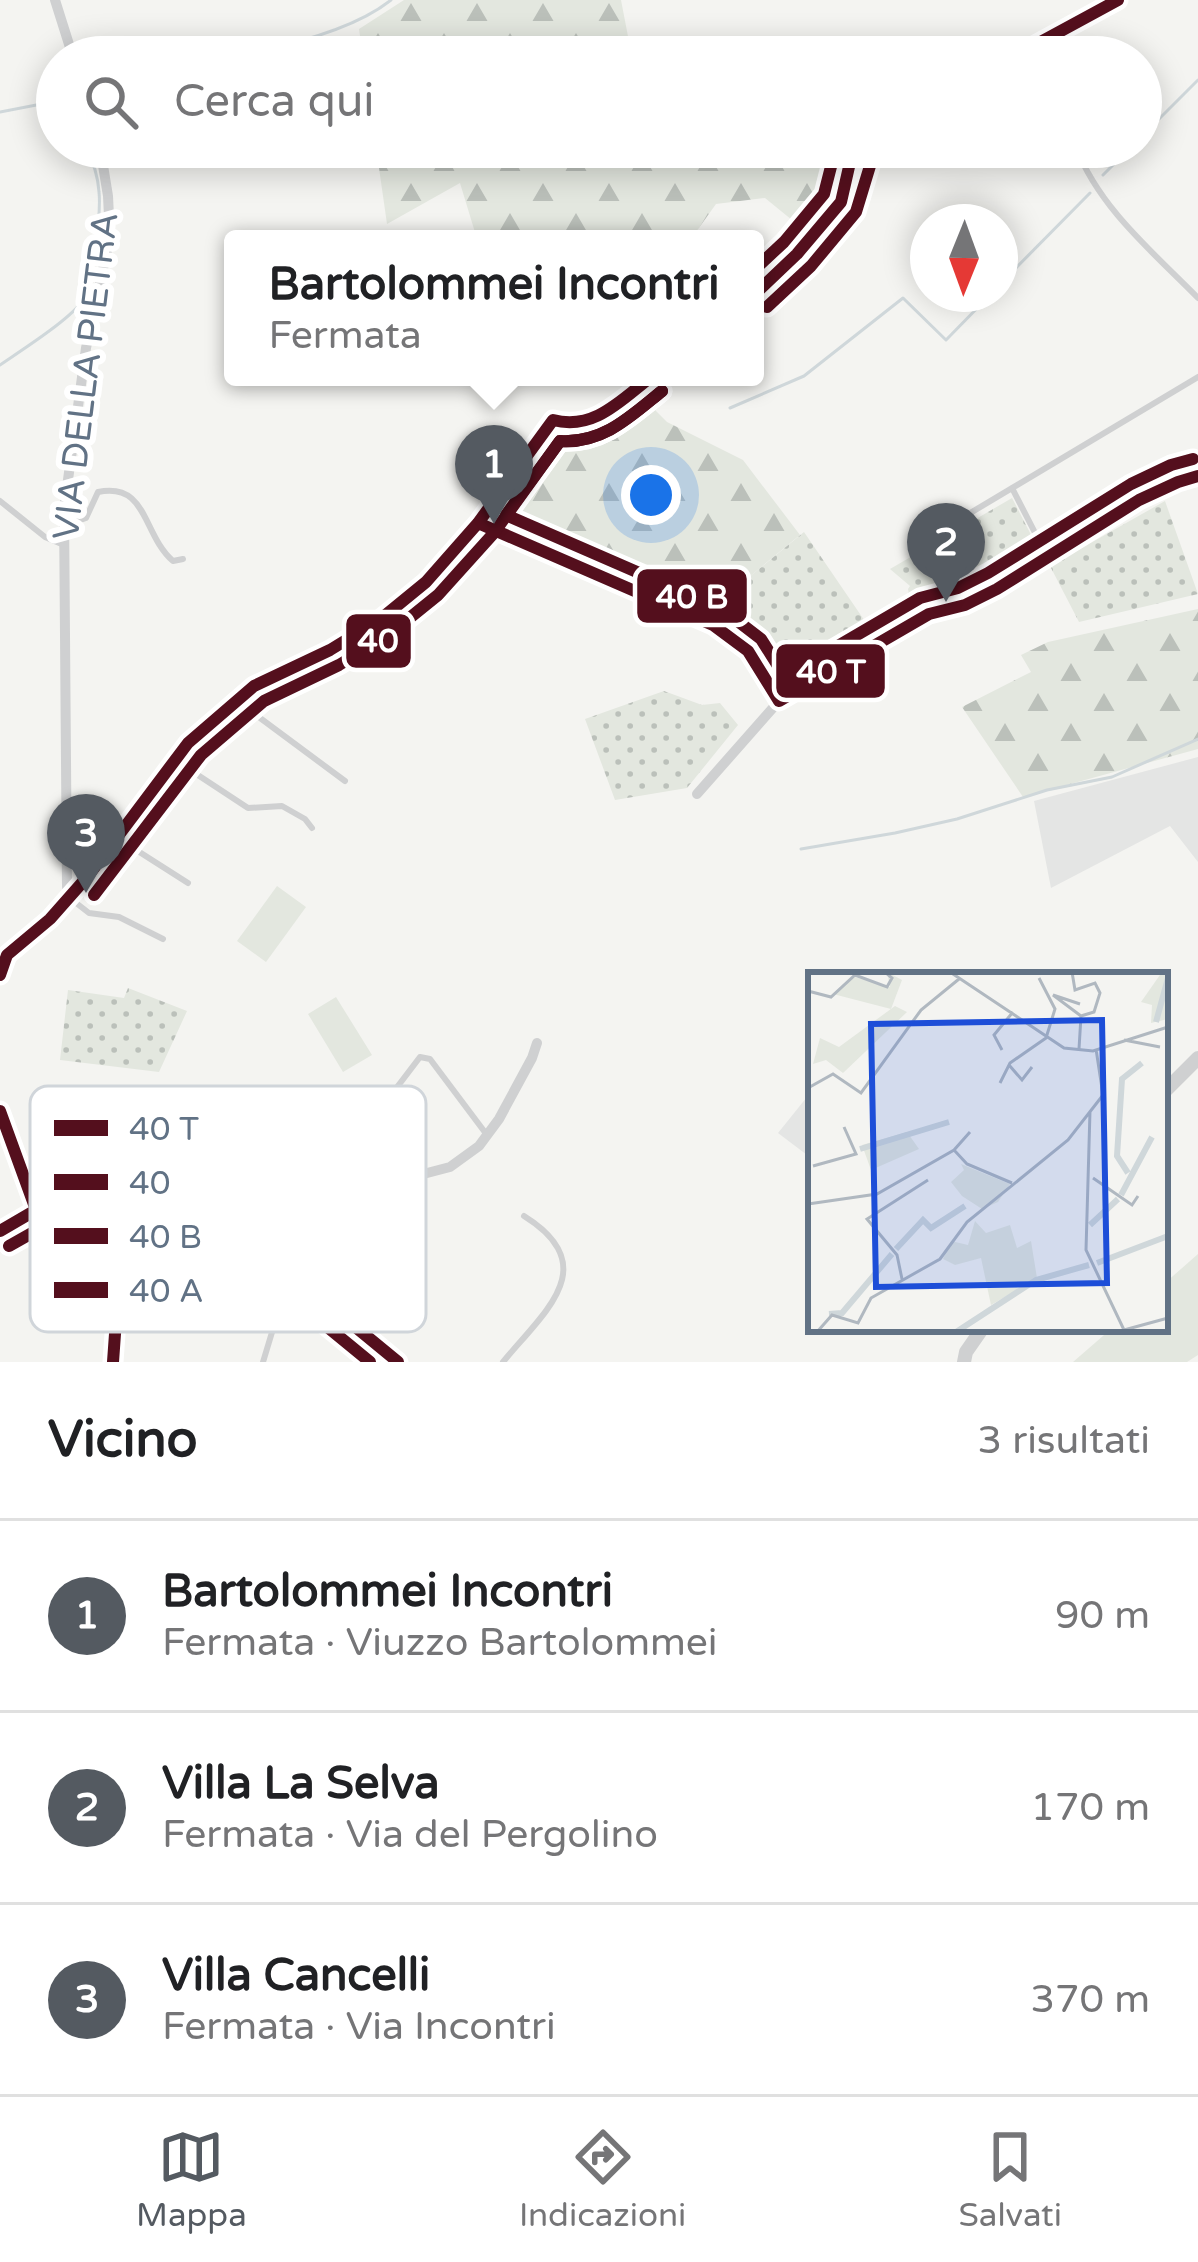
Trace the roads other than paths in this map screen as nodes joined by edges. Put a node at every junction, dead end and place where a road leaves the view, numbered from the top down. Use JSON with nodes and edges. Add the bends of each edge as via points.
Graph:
{"nodes":[{"id":1,"x":55,"y":0,"type":"edge"},
{"id":2,"x":1118,"y":0,"type":"edge"},
{"id":3,"x":1057,"y":33,"type":"junction"},
{"id":4,"x":66,"y":36,"type":"edge"},
{"id":5,"x":1052,"y":36,"type":"edge"},
{"id":6,"x":1058,"y":36,"type":"edge"},
{"id":7,"x":103,"y":168,"type":"edge"},
{"id":8,"x":848,"y":168,"type":"edge"},
{"id":9,"x":1085,"y":168,"type":"edge"},
{"id":10,"x":764,"y":285,"type":"edge"},
{"id":11,"x":1198,"y":298,"type":"edge"},
{"id":12,"x":1198,"y":376,"type":"edge"},
{"id":13,"x":639,"y":386,"type":"edge"},
{"id":14,"x":1198,"y":476,"type":"edge"},
{"id":15,"x":1012,"y":488,"type":"junction"},
{"id":16,"x":0,"y":501,"type":"edge"},
{"id":17,"x":64,"y":515,"type":"junction"},
{"id":18,"x":478,"y":523,"type":"junction"},
{"id":19,"x":64,"y":545,"type":"junction"},
{"id":20,"x":916,"y":546,"type":"dead end"},
{"id":21,"x":1048,"y":558,"type":"junction"},
{"id":22,"x":183,"y":559,"type":"dead end"},
{"id":23,"x":238,"y":701,"type":"junction"},
{"id":24,"x":779,"y":701,"type":"junction"},
{"id":25,"x":175,"y":760,"type":"junction"},
{"id":26,"x":345,"y":781,"type":"dead end"},
{"id":27,"x":697,"y":794,"type":"dead end"},
{"id":28,"x":312,"y":828,"type":"dead end"},
{"id":29,"x":116,"y":837,"type":"junction"},
{"id":30,"x":188,"y":883,"type":"dead end"},
{"id":31,"x":70,"y":894,"type":"junction"},
{"id":32,"x":163,"y":939,"type":"dead end"},
{"id":33,"x":0,"y":975,"type":"edge"},
{"id":34,"x":537,"y":1043,"type":"dead end"},
{"id":35,"x":1198,"y":1058,"type":"edge"},
{"id":36,"x":398,"y":1086,"type":"edge"},
{"id":37,"x":1168,"y":1087,"type":"edge"},
{"id":38,"x":0,"y":1111,"type":"edge"},
{"id":39,"x":487,"y":1135,"type":"junction"},
{"id":40,"x":426,"y":1173,"type":"edge"},
{"id":41,"x":30,"y":1194,"type":"edge"},
{"id":42,"x":30,"y":1214,"type":"edge"},
{"id":43,"x":524,"y":1216,"type":"dead end"},
{"id":44,"x":0,"y":1231,"type":"edge"},
{"id":45,"x":115,"y":1332,"type":"edge"},
{"id":46,"x":272,"y":1332,"type":"edge"},
{"id":47,"x":362,"y":1332,"type":"edge"},
{"id":48,"x":980,"y":1332,"type":"edge"},
{"id":49,"x":113,"y":1362,"type":"edge"},
{"id":50,"x":263,"y":1362,"type":"edge"},
{"id":51,"x":398,"y":1362,"type":"edge"},
{"id":52,"x":503,"y":1362,"type":"edge"},
{"id":53,"x":964,"y":1362,"type":"edge"}],
"edges":[{"from":1,"to":4,"type":"street"},
{"from":2,"to":3,"type":"street"},
{"from":3,"to":5,"type":"street"},
{"from":3,"to":6,"type":"lane"},
{"from":7,"to":17,"type":"street","name":"VIA DELLA PIETRA","via":[[110,237]]},
{"from":8,"to":10,"type":"street","via":[[842,202]]},
{"from":9,"to":11,"type":"lane"},
{"from":12,"to":15,"type":"lane"},
{"from":13,"to":18,"type":"street","via":[[587,424],[553,420]]},
{"from":14,"to":21,"type":"street","via":[[1111,516]]},
{"from":15,"to":20,"type":"lane"},
{"from":15,"to":21,"type":"lane"},
{"from":16,"to":19,"type":"lane"},
{"from":17,"to":19,"type":"street","name":"VIA DELLA PIETRA"},
{"from":17,"to":22,"type":"lane","via":[[86,518],[98,492],[130,495],[168,559]]},
{"from":18,"to":23,"type":"street","via":[[382,617]]},
{"from":18,"to":24,"type":"street","via":[[713,625],[748,651]]},
{"from":19,"to":31,"type":"street","name":"VIA DELLA PIETRA"},
{"from":21,"to":24,"type":"street","via":[[963,606],[938,609]]},
{"from":23,"to":25,"type":"street"},
{"from":23,"to":26,"type":"lane"},
{"from":24,"to":27,"type":"street"},
{"from":25,"to":28,"type":"lane","via":[[248,808],[282,806]]},
{"from":25,"to":29,"type":"street"},
{"from":29,"to":30,"type":"lane"},
{"from":29,"to":31,"type":"street"},
{"from":31,"to":32,"type":"lane","via":[[89,913],[119,917]]},
{"from":31,"to":33,"type":"street","via":[[8,955]]},
{"from":34,"to":39,"type":"street"},
{"from":35,"to":37,"type":"street"},
{"from":36,"to":39,"type":"lane","via":[[420,1057],[430,1059]]},
{"from":38,"to":41,"type":"street"},
{"from":39,"to":40,"type":"street","via":[[463,1159]]},
{"from":42,"to":44,"type":"street"},
{"from":43,"to":52,"type":"lane","via":[[557,1244],[564,1275]]},
{"from":45,"to":49,"type":"street"},
{"from":46,"to":50,"type":"lane"},
{"from":47,"to":51,"type":"street"},
{"from":48,"to":53,"type":"street"}]}
